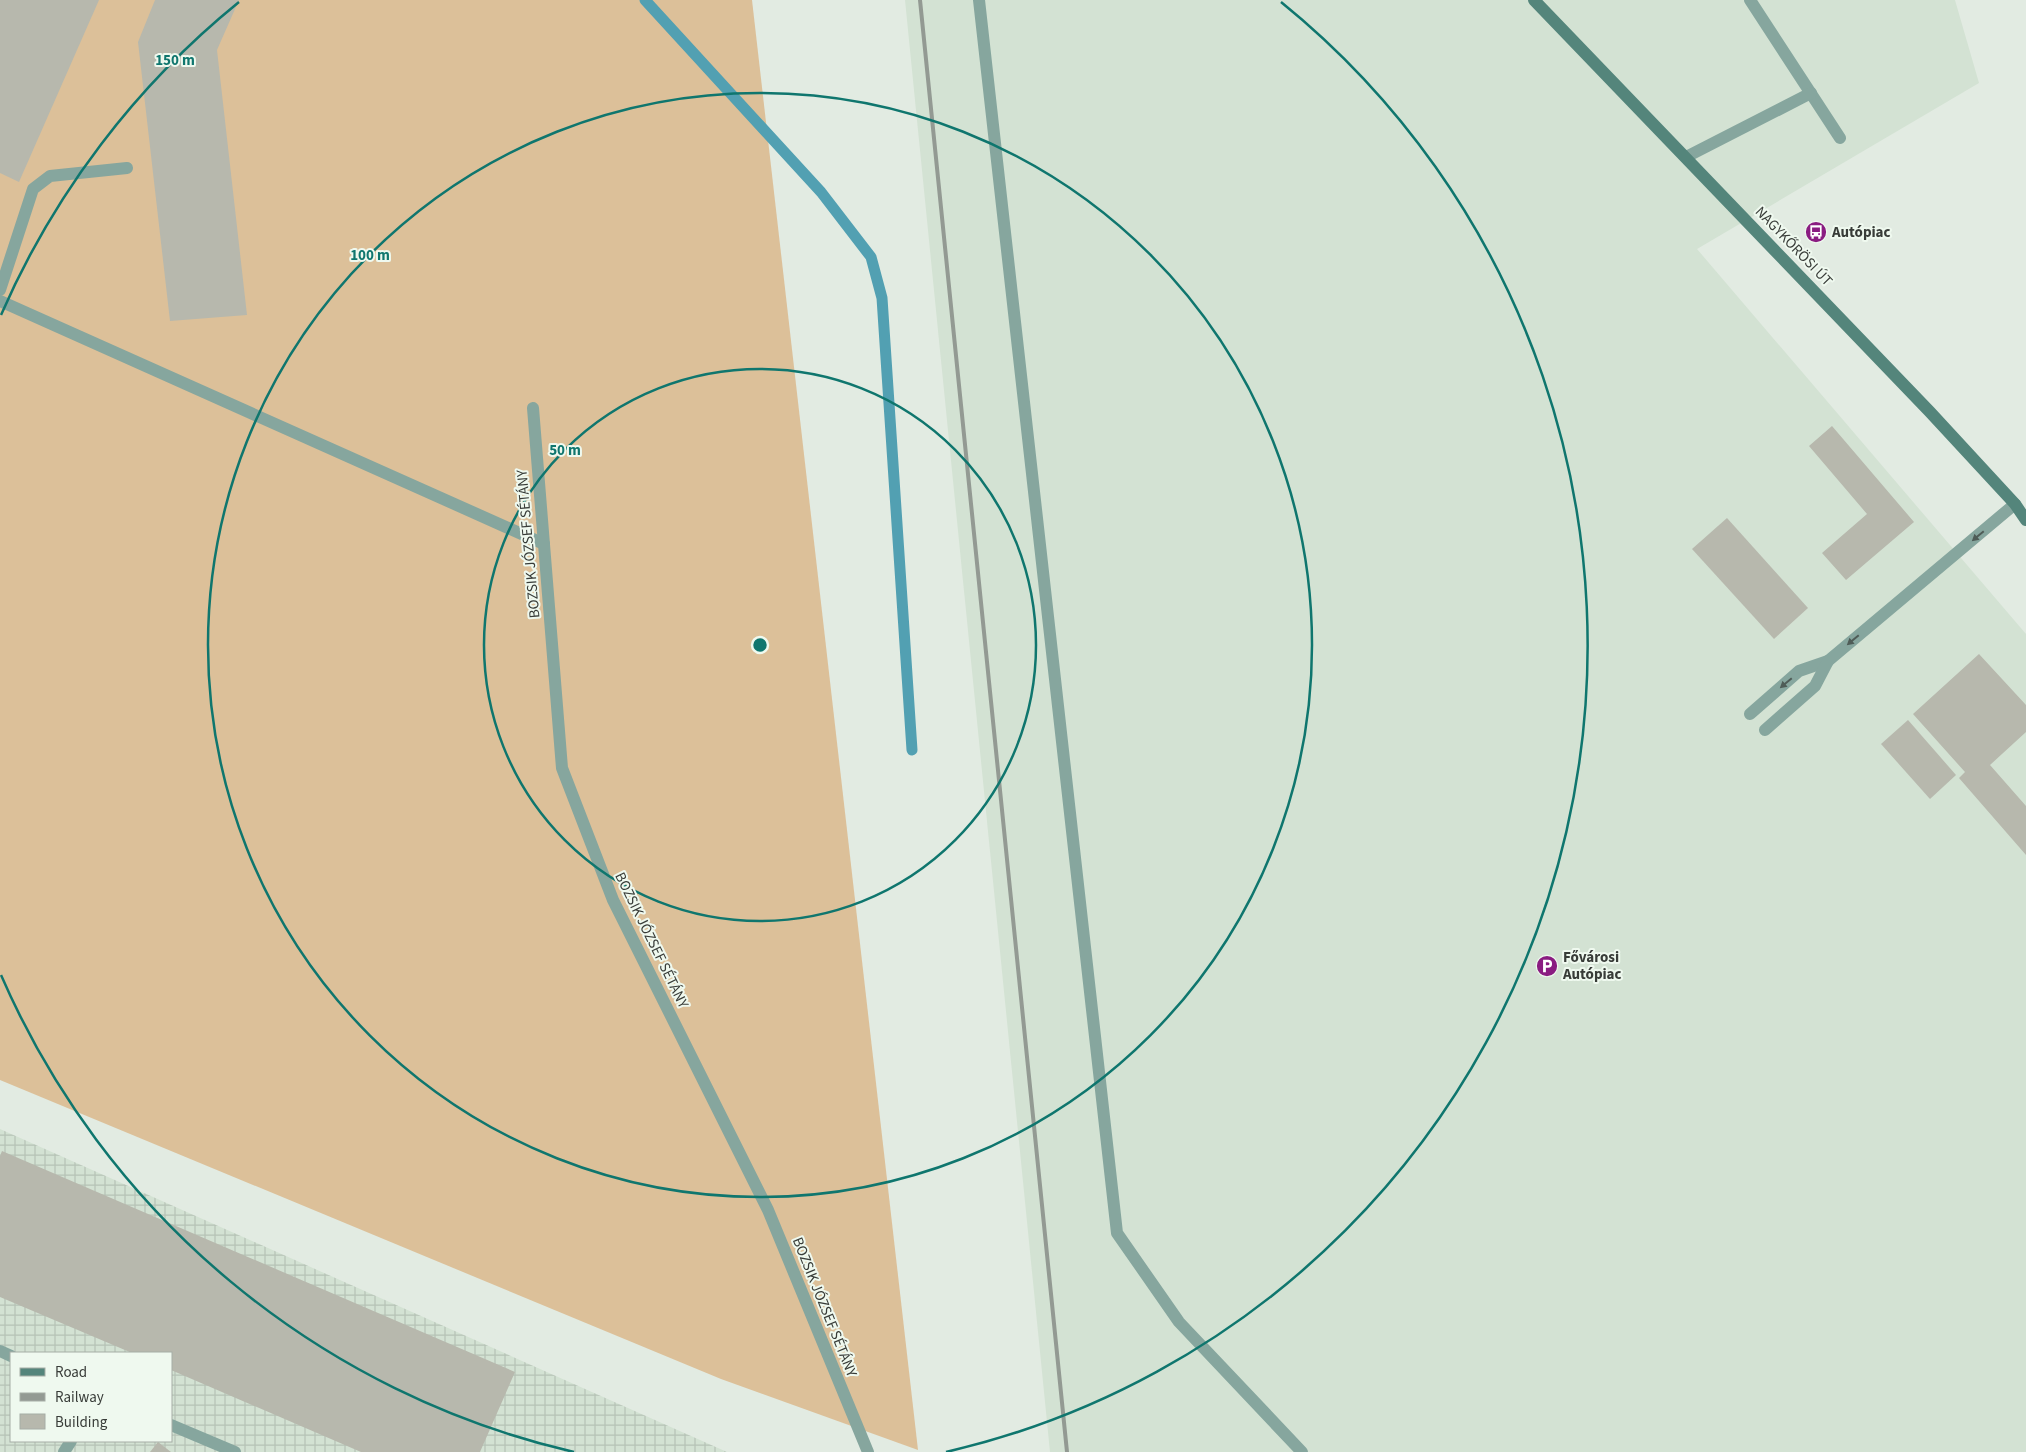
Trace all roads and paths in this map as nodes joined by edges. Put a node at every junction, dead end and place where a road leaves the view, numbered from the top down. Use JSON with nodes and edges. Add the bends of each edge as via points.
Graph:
{"nodes":[{"id":1,"x":980,"y":0,"type":"edge"},
{"id":2,"x":1534,"y":0,"type":"edge"},
{"id":3,"x":1750,"y":0,"type":"edge"},
{"id":4,"x":1811,"y":93,"type":"junction"},
{"id":5,"x":1840,"y":138,"type":"dead end"},
{"id":6,"x":1686,"y":157,"type":"junction"},
{"id":7,"x":127,"y":168,"type":"dead end"},
{"id":8,"x":0,"y":290,"type":"edge"},
{"id":9,"x":0,"y":301,"type":"edge"},
{"id":10,"x":533,"y":408,"type":"dead end"},
{"id":11,"x":2015,"y":504,"type":"junction"},
{"id":12,"x":2026,"y":520,"type":"edge"},
{"id":13,"x":544,"y":544,"type":"junction"},
{"id":14,"x":1828,"y":661,"type":"junction"},
{"id":15,"x":1750,"y":714,"type":"dead end"},
{"id":16,"x":1765,"y":730,"type":"dead end"},
{"id":17,"x":172,"y":1426,"type":"edge"},
{"id":18,"x":235,"y":1452,"type":"edge"},
{"id":19,"x":868,"y":1452,"type":"edge"},
{"id":20,"x":1302,"y":1452,"type":"edge"}],
"edges":[{"from":1,"to":20,"type":"lane","via":[[1117,1233],[1179,1322]]},
{"from":2,"to":6,"type":"main road","name":"NAGYKŐRÖSI ÚT"},
{"from":3,"to":4,"type":"lane"},
{"from":4,"to":5,"type":"lane"},
{"from":4,"to":6,"type":"lane"},
{"from":6,"to":11,"type":"main road","name":"NAGYKŐRÖSI ÚT"},
{"from":7,"to":8,"type":"lane","via":[[50,176],[33,189]]},
{"from":9,"to":13,"type":"lane"},
{"from":10,"to":13,"type":"lane","name":"BOZSIK JÓZSEF SÉTÁNY"},
{"from":11,"to":12,"type":"main road","name":"NAGYKŐRÖSI ÚT"},
{"from":11,"to":14,"type":"lane","one_way":true},
{"from":13,"to":19,"type":"lane","name":"BOZSIK JÓZSEF SÉTÁNY","via":[[562,768],[612,900],[768,1210]]},
{"from":14,"to":15,"type":"lane","one_way":true,"via":[[1800,671]]},
{"from":14,"to":16,"type":"lane","via":[[1815,686]]},
{"from":17,"to":18,"type":"lane"}]}
